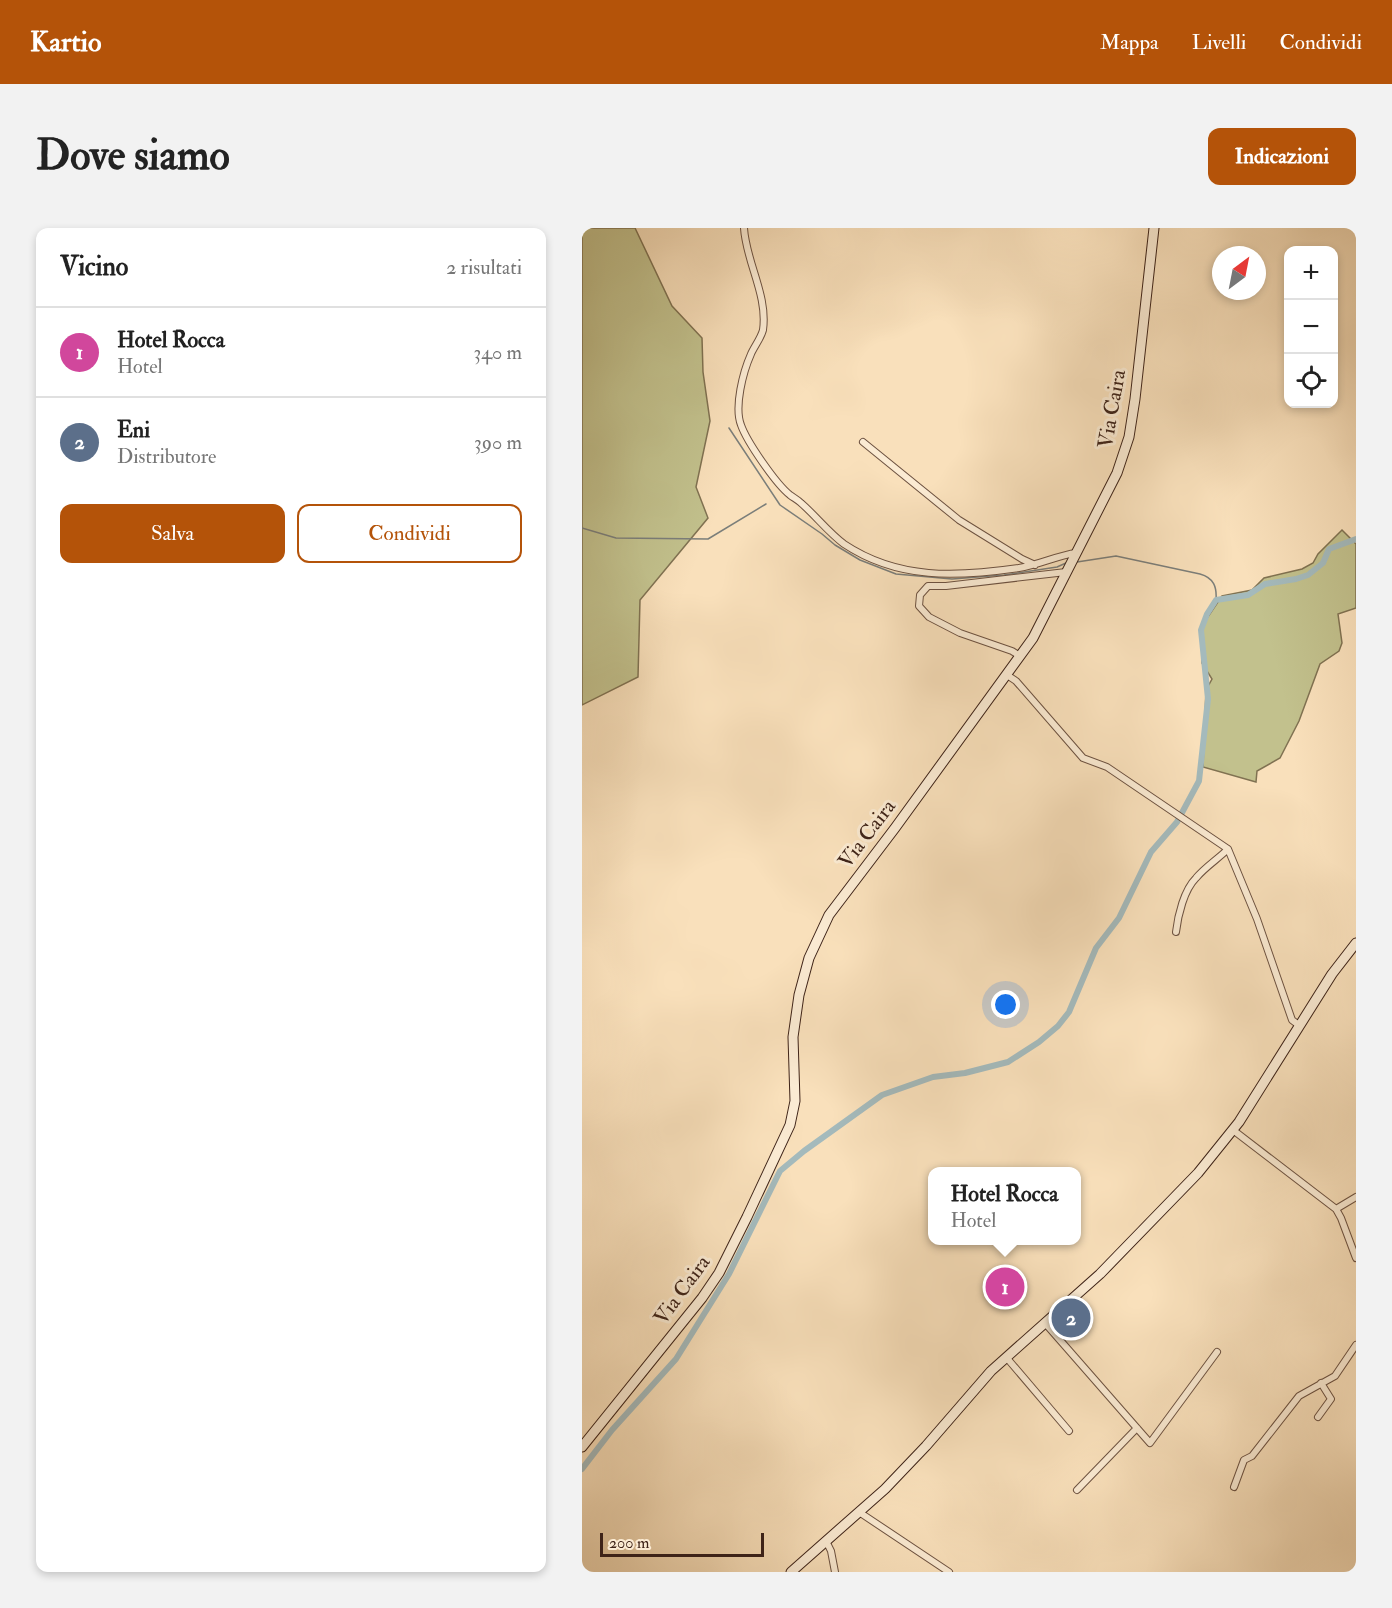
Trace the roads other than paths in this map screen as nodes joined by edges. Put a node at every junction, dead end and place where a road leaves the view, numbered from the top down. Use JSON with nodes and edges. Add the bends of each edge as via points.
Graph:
{"nodes":[{"id":1,"x":744,"y":228,"type":"edge"},
{"id":2,"x":1154,"y":228,"type":"edge"},
{"id":3,"x":863,"y":442,"type":"dead end"},
{"id":4,"x":1076,"y":553,"type":"junction"},
{"id":5,"x":1035,"y":565,"type":"junction"},
{"id":6,"x":1066,"y":572,"type":"junction"},
{"id":7,"x":1020,"y":656,"type":"junction"},
{"id":8,"x":1007,"y":675,"type":"junction"},
{"id":9,"x":1228,"y":849,"type":"junction"},
{"id":10,"x":1176,"y":932,"type":"dead end"},
{"id":11,"x":1356,"y":943,"type":"edge"},
{"id":12,"x":1300,"y":1026,"type":"junction"},
{"id":13,"x":1233,"y":1130,"type":"junction"},
{"id":14,"x":1356,"y":1197,"type":"edge"},
{"id":15,"x":1336,"y":1209,"type":"junction"},
{"id":16,"x":1356,"y":1258,"type":"edge"},
{"id":17,"x":1045,"y":1323,"type":"junction"},
{"id":18,"x":1356,"y":1345,"type":"edge"},
{"id":19,"x":1217,"y":1352,"type":"dead end"},
{"id":20,"x":1006,"y":1357,"type":"junction"},
{"id":21,"x":1321,"y":1383,"type":"junction"},
{"id":22,"x":1318,"y":1417,"type":"dead end"},
{"id":23,"x":1137,"y":1428,"type":"junction"},
{"id":24,"x":1069,"y":1431,"type":"dead end"},
{"id":25,"x":582,"y":1447,"type":"edge"},
{"id":26,"x":1234,"y":1487,"type":"dead end"},
{"id":27,"x":1077,"y":1490,"type":"dead end"},
{"id":28,"x":859,"y":1512,"type":"junction"},
{"id":29,"x":826,"y":1541,"type":"junction"},
{"id":30,"x":791,"y":1572,"type":"edge"},
{"id":31,"x":835,"y":1572,"type":"edge"},
{"id":32,"x":949,"y":1572,"type":"edge"}],
"edges":[{"from":1,"to":5,"type":"street","via":[[749,261],[761,297],[763,332],[742,383],[740,424],[789,495],[845,544],[892,568],[956,574]]},
{"from":2,"to":4,"type":"street","name":"Via Caira","via":[[1129,437],[1099,513]]},
{"from":3,"to":5,"type":"street","via":[[959,520]]},
{"from":4,"to":5,"type":"street"},
{"from":4,"to":6,"type":"street","name":"Via Caira"},
{"from":6,"to":7,"type":"street","name":"Via Caira","via":[[1046,616]]},
{"from":6,"to":7,"type":"street","via":[[928,586],[920,595],[922,612],[935,620]]},
{"from":7,"to":8,"type":"street","name":"Via Caira"},
{"from":8,"to":9,"type":"street","via":[[1083,758],[1107,767]]},
{"from":8,"to":25,"type":"street","name":"Via Caira","via":[[829,915],[808,958],[799,995],[793,1037],[792,1120],[747,1217],[702,1298]]},
{"from":9,"to":10,"type":"street","via":[[1196,878]]},
{"from":9,"to":12,"type":"street","via":[[1292,1020]]},
{"from":11,"to":12,"type":"street"},
{"from":12,"to":13,"type":"street"},
{"from":13,"to":15,"type":"street"},
{"from":13,"to":17,"type":"street","via":[[1198,1173],[1113,1261]]},
{"from":14,"to":15,"type":"street"},
{"from":15,"to":16,"type":"street"},
{"from":17,"to":20,"type":"street"},
{"from":17,"to":23,"type":"street"},
{"from":18,"to":21,"type":"street","via":[[1335,1376]]},
{"from":19,"to":23,"type":"street","via":[[1150,1443]]},
{"from":20,"to":24,"type":"street"},
{"from":20,"to":28,"type":"street","via":[[926,1446]]},
{"from":21,"to":22,"type":"street","via":[[1331,1399]]},
{"from":21,"to":26,"type":"street","via":[[1299,1396],[1252,1456],[1244,1460]]},
{"from":23,"to":27,"type":"street"},
{"from":28,"to":29,"type":"street"},
{"from":28,"to":32,"type":"street"},
{"from":29,"to":30,"type":"street"},
{"from":29,"to":31,"type":"street"}]}
